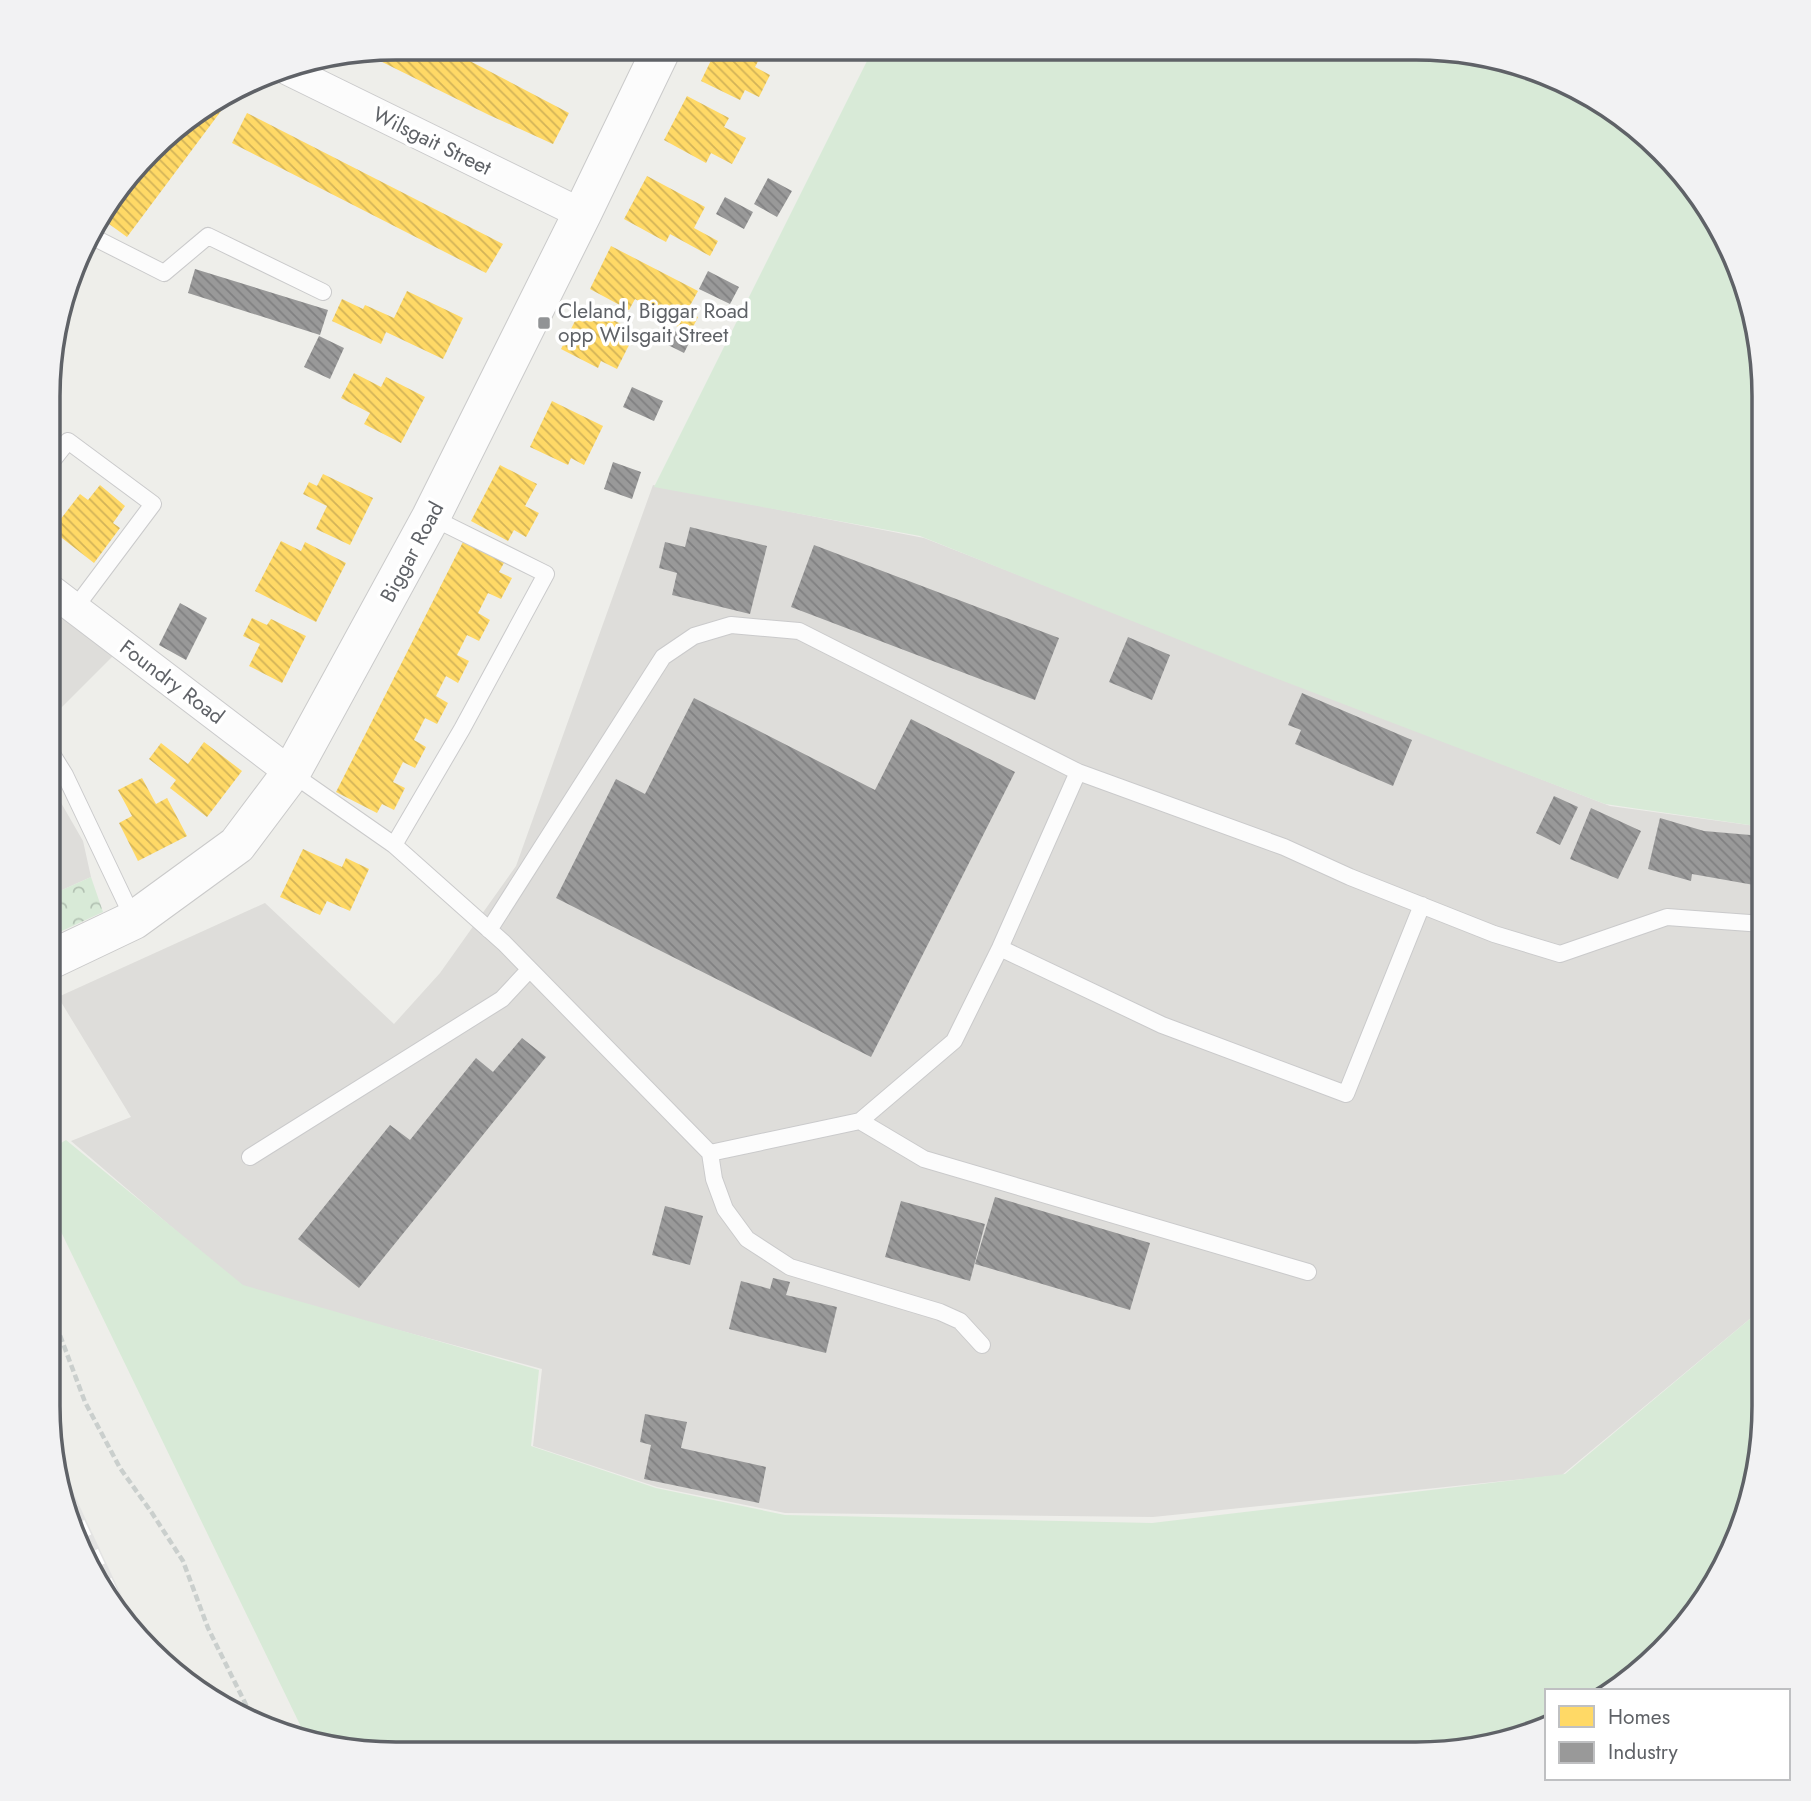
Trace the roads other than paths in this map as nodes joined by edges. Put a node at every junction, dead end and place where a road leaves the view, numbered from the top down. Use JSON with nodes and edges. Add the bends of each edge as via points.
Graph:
{"nodes":[{"id":1,"x":656,"y":60,"type":"edge"},
{"id":2,"x":297,"y":74,"type":"edge"},
{"id":3,"x":582,"y":215,"type":"junction"},
{"id":4,"x":98,"y":240,"type":"edge"},
{"id":5,"x":323,"y":292,"type":"dead end"},
{"id":6,"x":60,"y":451,"type":"edge"},
{"id":7,"x":431,"y":517,"type":"junction"},
{"id":8,"x":64,"y":599,"type":"edge"},
{"id":9,"x":60,"y":767,"type":"edge"},
{"id":10,"x":1078,"y":772,"type":"junction"},
{"id":11,"x":291,"y":773,"type":"junction"},
{"id":12,"x":394,"y":845,"type":"junction"},
{"id":13,"x":1422,"y":905,"type":"junction"},
{"id":14,"x":134,"y":920,"type":"junction"},
{"id":15,"x":1752,"y":923,"type":"edge"},
{"id":16,"x":489,"y":930,"type":"junction"},
{"id":17,"x":1000,"y":948,"type":"junction"},
{"id":18,"x":60,"y":955,"type":"edge"},
{"id":19,"x":529,"y":970,"type":"junction"},
{"id":20,"x":860,"y":1121,"type":"junction"},
{"id":21,"x":710,"y":1153,"type":"junction"},
{"id":22,"x":250,"y":1157,"type":"dead end"},
{"id":23,"x":1308,"y":1272,"type":"dead end"},
{"id":24,"x":982,"y":1345,"type":"dead end"}],
"edges":[{"from":1,"to":3,"type":"street","name":"Biggar Road"},
{"from":2,"to":3,"type":"street","name":"Wilsgait Street"},
{"from":3,"to":7,"type":"street","name":"Biggar Road"},
{"from":4,"to":5,"type":"lane","via":[[164,273],[208,236]]},
{"from":6,"to":8,"type":"lane","via":[[68,441],[153,504]]},
{"from":7,"to":11,"type":"street","name":"Biggar Road"},
{"from":7,"to":12,"type":"lane","via":[[546,574]]},
{"from":8,"to":11,"type":"street","name":"Foundry Road"},
{"from":9,"to":14,"type":"lane"},
{"from":10,"to":13,"type":"lane"},
{"from":10,"to":16,"type":"lane","via":[[799,631],[732,625],[694,636],[663,657]]},
{"from":10,"to":17,"type":"lane"},
{"from":11,"to":12,"type":"lane"},
{"from":11,"to":14,"type":"street","name":"Biggar Road","via":[[237,845]]},
{"from":12,"to":16,"type":"lane"},
{"from":13,"to":15,"type":"lane","via":[[1560,954],[1667,917]]},
{"from":13,"to":17,"type":"lane","via":[[1346,1094],[1162,1025]]},
{"from":14,"to":18,"type":"street","name":"Biggar Road"},
{"from":16,"to":19,"type":"lane"},
{"from":17,"to":20,"type":"lane","via":[[954,1041]]},
{"from":19,"to":21,"type":"lane"},
{"from":19,"to":22,"type":"lane","via":[[502,999]]},
{"from":20,"to":21,"type":"lane"},
{"from":20,"to":23,"type":"lane","via":[[924,1159]]},
{"from":21,"to":24,"type":"lane","via":[[725,1209],[747,1239],[790,1267],[960,1321]]}]}
